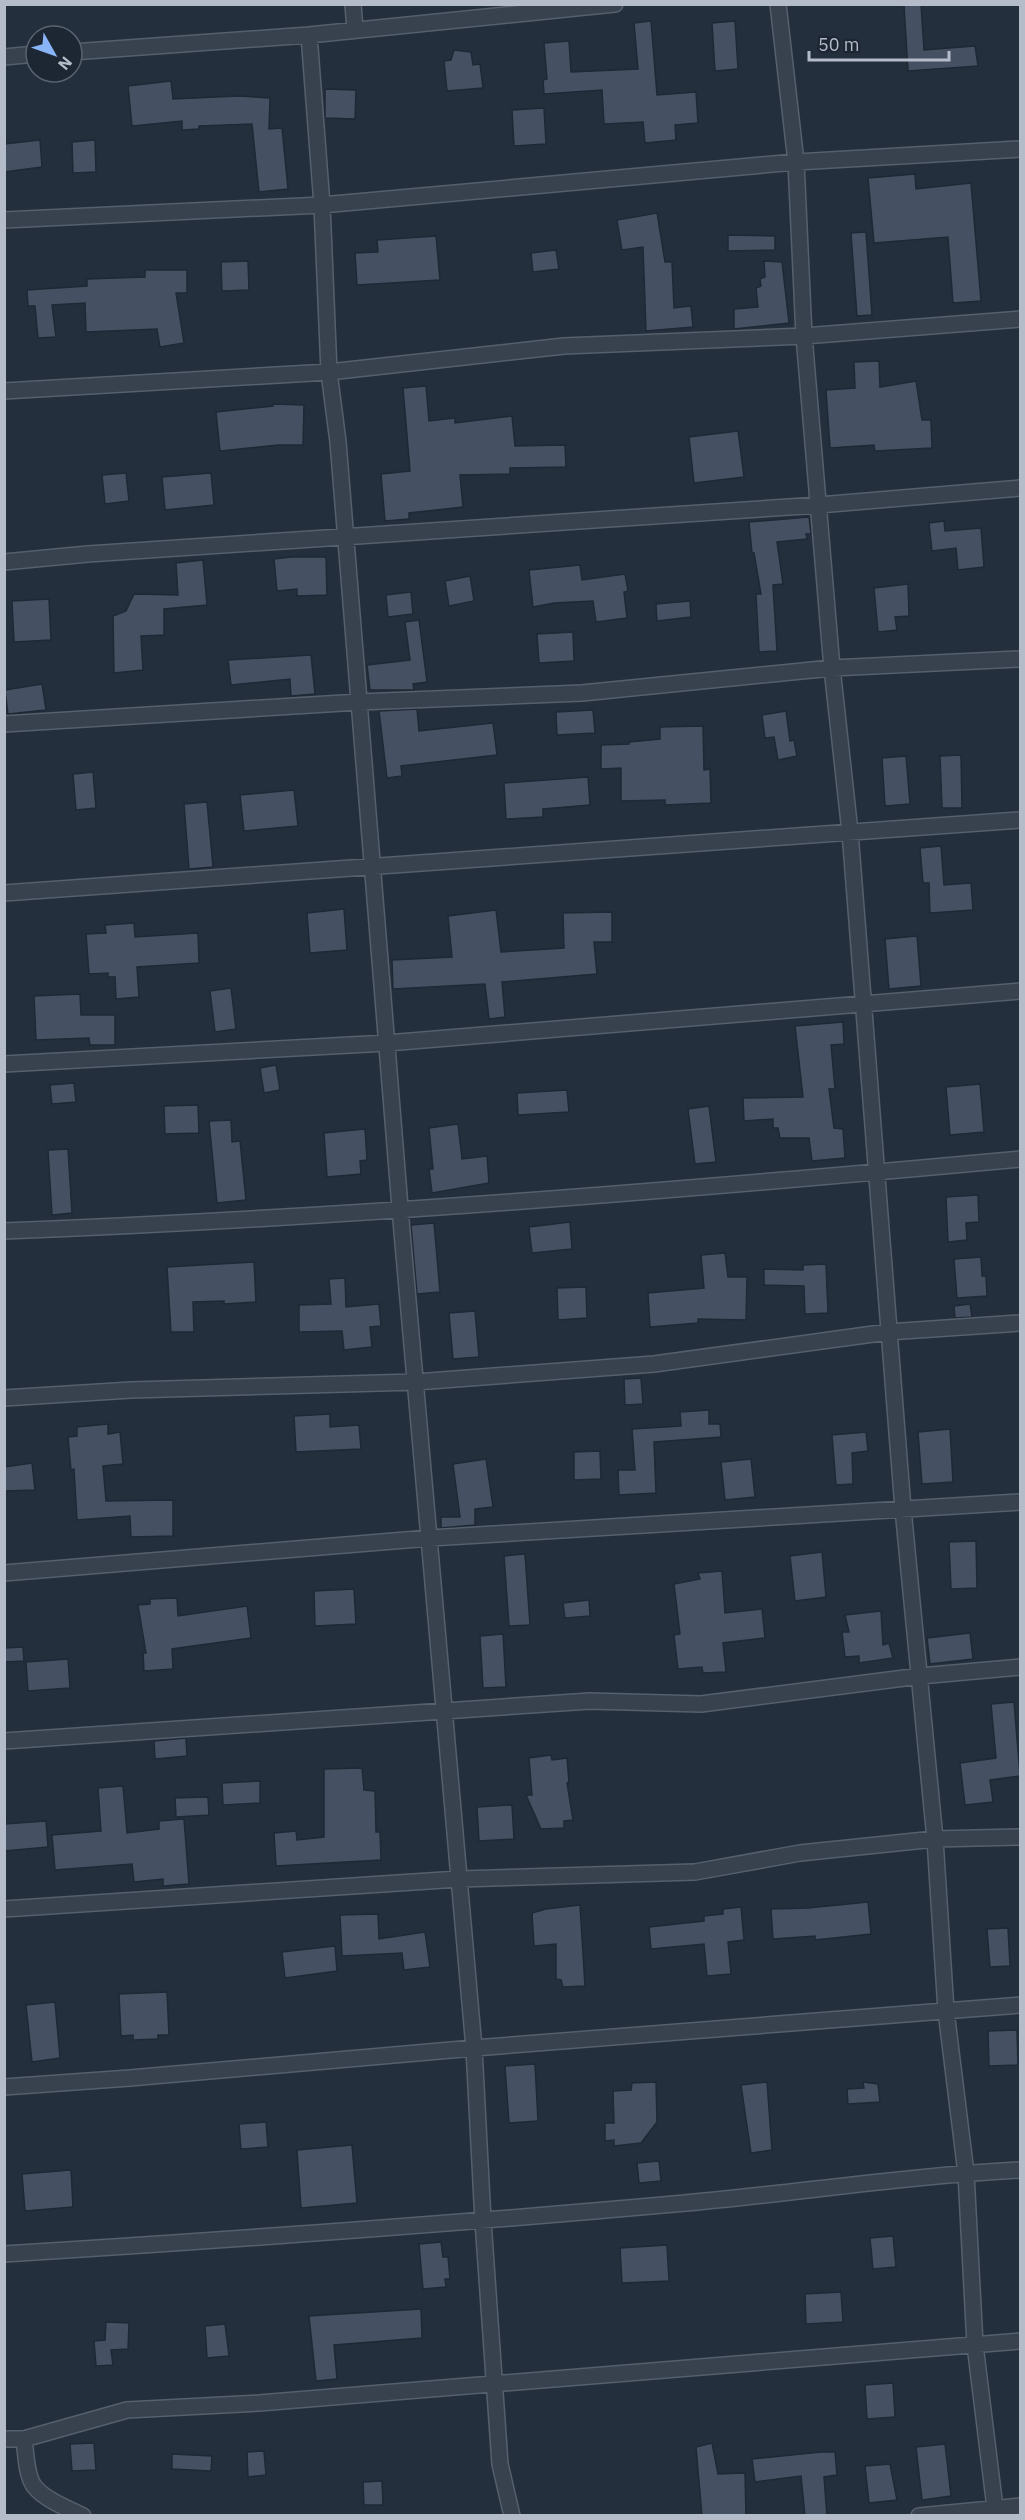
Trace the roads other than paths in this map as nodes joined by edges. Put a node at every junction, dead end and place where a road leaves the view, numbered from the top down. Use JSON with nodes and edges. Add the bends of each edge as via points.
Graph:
{"nodes":[{"id":1,"x":353,"y":4,"type":"edge"},
{"id":2,"x":615,"y":4,"type":"edge"},
{"id":3,"x":778,"y":4,"type":"edge"},
{"id":4,"x":356,"y":30,"type":"junction"},
{"id":5,"x":309,"y":34,"type":"junction"},
{"id":6,"x":84,"y":51,"type":"edge"},
{"id":7,"x":24,"y":55,"type":"edge"},
{"id":8,"x":4,"y":57,"type":"edge"},
{"id":9,"x":1020,"y":150,"type":"edge"},
{"id":10,"x":796,"y":162,"type":"junction"},
{"id":11,"x":322,"y":205,"type":"junction"},
{"id":12,"x":4,"y":220,"type":"edge"},
{"id":13,"x":1020,"y":319,"type":"edge"},
{"id":14,"x":804,"y":336,"type":"junction"},
{"id":15,"x":329,"y":372,"type":"junction"},
{"id":16,"x":4,"y":391,"type":"edge"},
{"id":17,"x":1020,"y":488,"type":"edge"},
{"id":18,"x":819,"y":505,"type":"junction"},
{"id":19,"x":345,"y":538,"type":"junction"},
{"id":20,"x":4,"y":562,"type":"edge"},
{"id":21,"x":1020,"y":659,"type":"edge"},
{"id":22,"x":832,"y":669,"type":"junction"},
{"id":23,"x":359,"y":702,"type":"junction"},
{"id":24,"x":4,"y":724,"type":"edge"},
{"id":25,"x":1020,"y":820,"type":"edge"},
{"id":26,"x":849,"y":832,"type":"junction"},
{"id":27,"x":374,"y":868,"type":"junction"},
{"id":28,"x":4,"y":893,"type":"edge"},
{"id":29,"x":1020,"y":991,"type":"edge"},
{"id":30,"x":863,"y":1004,"type":"junction"},
{"id":31,"x":387,"y":1043,"type":"junction"},
{"id":32,"x":4,"y":1064,"type":"edge"},
{"id":33,"x":1020,"y":1159,"type":"edge"},
{"id":34,"x":875,"y":1173,"type":"junction"},
{"id":35,"x":400,"y":1209,"type":"junction"},
{"id":36,"x":4,"y":1231,"type":"edge"},
{"id":37,"x":1020,"y":1323,"type":"edge"},
{"id":38,"x":888,"y":1332,"type":"junction"},
{"id":39,"x":416,"y":1382,"type":"junction"},
{"id":40,"x":4,"y":1398,"type":"edge"},
{"id":41,"x":1020,"y":1502,"type":"edge"},
{"id":42,"x":903,"y":1509,"type":"junction"},
{"id":43,"x":430,"y":1538,"type":"junction"},
{"id":44,"x":4,"y":1573,"type":"edge"},
{"id":45,"x":1020,"y":1667,"type":"edge"},
{"id":46,"x":920,"y":1676,"type":"junction"},
{"id":47,"x":445,"y":1712,"type":"junction"},
{"id":48,"x":4,"y":1741,"type":"edge"},
{"id":49,"x":1020,"y":1837,"type":"edge"},
{"id":50,"x":934,"y":1839,"type":"junction"},
{"id":51,"x":459,"y":1879,"type":"junction"},
{"id":52,"x":4,"y":1909,"type":"edge"},
{"id":53,"x":1020,"y":2005,"type":"edge"},
{"id":54,"x":946,"y":2011,"type":"junction"},
{"id":55,"x":474,"y":2048,"type":"junction"},
{"id":56,"x":4,"y":2086,"type":"edge"},
{"id":57,"x":1020,"y":2170,"type":"edge"},
{"id":58,"x":966,"y":2173,"type":"junction"},
{"id":59,"x":483,"y":2221,"type":"junction"},
{"id":60,"x":4,"y":2254,"type":"edge"},
{"id":61,"x":1020,"y":2341,"type":"edge"},
{"id":62,"x":975,"y":2345,"type":"junction"},
{"id":63,"x":495,"y":2383,"type":"junction"},
{"id":64,"x":4,"y":2439,"type":"edge"},
{"id":65,"x":24,"y":2439,"type":"junction"},
{"id":66,"x":1020,"y":2506,"type":"edge"},
{"id":67,"x":995,"y":2512,"type":"edge"},
{"id":68,"x":83,"y":2516,"type":"edge"},
{"id":69,"x":512,"y":2516,"type":"edge"},
{"id":70,"x":919,"y":2516,"type":"edge"}],
"edges":[{"from":1,"to":4,"type":"street"},
{"from":2,"to":4,"type":"street"},
{"from":3,"to":10,"type":"street"},
{"from":4,"to":5,"type":"street"},
{"from":5,"to":6,"type":"street"},
{"from":5,"to":11,"type":"street"},
{"from":7,"to":8,"type":"street"},
{"from":9,"to":10,"type":"street"},
{"from":10,"to":11,"type":"street"},
{"from":10,"to":14,"type":"street"},
{"from":11,"to":12,"type":"street"},
{"from":11,"to":15,"type":"street"},
{"from":13,"to":14,"type":"street"},
{"from":14,"to":15,"type":"street","via":[[564,346]]},
{"from":14,"to":18,"type":"street"},
{"from":15,"to":16,"type":"street"},
{"from":15,"to":19,"type":"street"},
{"from":17,"to":18,"type":"street"},
{"from":18,"to":19,"type":"street"},
{"from":18,"to":22,"type":"street"},
{"from":19,"to":20,"type":"street"},
{"from":19,"to":23,"type":"street"},
{"from":21,"to":22,"type":"street"},
{"from":22,"to":23,"type":"street","via":[[582,693]]},
{"from":22,"to":26,"type":"street"},
{"from":23,"to":24,"type":"street"},
{"from":23,"to":27,"type":"street"},
{"from":25,"to":26,"type":"street"},
{"from":26,"to":27,"type":"street"},
{"from":26,"to":30,"type":"street"},
{"from":27,"to":28,"type":"street"},
{"from":27,"to":31,"type":"street"},
{"from":29,"to":30,"type":"street"},
{"from":30,"to":31,"type":"street"},
{"from":30,"to":34,"type":"street"},
{"from":31,"to":32,"type":"street"},
{"from":31,"to":35,"type":"street"},
{"from":33,"to":34,"type":"street"},
{"from":34,"to":35,"type":"street"},
{"from":34,"to":38,"type":"street"},
{"from":35,"to":36,"type":"street"},
{"from":35,"to":39,"type":"street"},
{"from":37,"to":38,"type":"street"},
{"from":38,"to":39,"type":"street","via":[[654,1364]]},
{"from":38,"to":42,"type":"street"},
{"from":39,"to":40,"type":"street","via":[[131,1390]]},
{"from":39,"to":43,"type":"street"},
{"from":41,"to":42,"type":"street"},
{"from":42,"to":43,"type":"street"},
{"from":42,"to":46,"type":"street"},
{"from":43,"to":44,"type":"street"},
{"from":43,"to":47,"type":"street"},
{"from":45,"to":46,"type":"street"},
{"from":46,"to":47,"type":"street","via":[[701,1704],[590,1701]]},
{"from":46,"to":50,"type":"street"},
{"from":47,"to":48,"type":"street"},
{"from":47,"to":51,"type":"street"},
{"from":49,"to":50,"type":"street"},
{"from":50,"to":51,"type":"street","via":[[800,1853],[695,1872]]},
{"from":50,"to":54,"type":"street"},
{"from":51,"to":52,"type":"street"},
{"from":51,"to":55,"type":"street"},
{"from":53,"to":54,"type":"street"},
{"from":54,"to":55,"type":"street"},
{"from":54,"to":58,"type":"street"},
{"from":55,"to":56,"type":"street"},
{"from":55,"to":59,"type":"street"},
{"from":57,"to":58,"type":"street"},
{"from":58,"to":59,"type":"street"},
{"from":58,"to":62,"type":"street"},
{"from":59,"to":60,"type":"street"},
{"from":59,"to":63,"type":"street"},
{"from":61,"to":62,"type":"street"},
{"from":62,"to":63,"type":"street"},
{"from":62,"to":67,"type":"street"},
{"from":63,"to":65,"type":"street","via":[[127,2410]]},
{"from":63,"to":69,"type":"street","via":[[500,2464]]},
{"from":64,"to":65,"type":"street"},
{"from":65,"to":68,"type":"street","via":[[34,2486],[56,2503]]},
{"from":66,"to":67,"type":"street"},
{"from":67,"to":70,"type":"street"}]}
